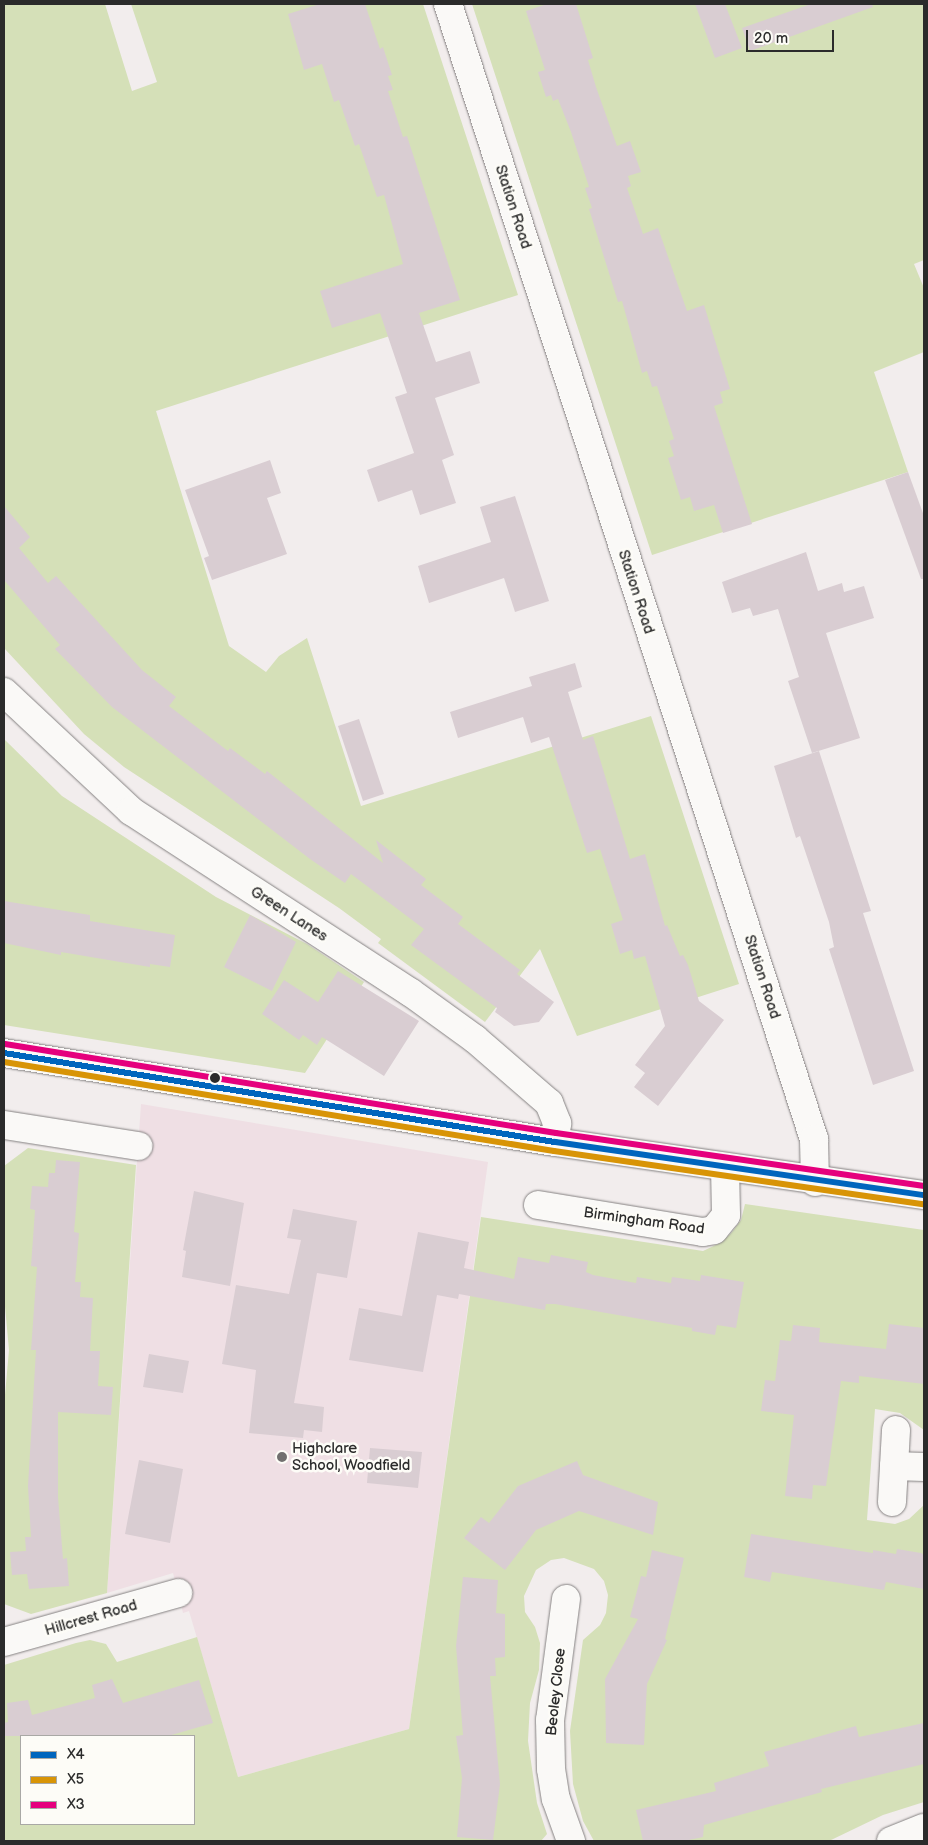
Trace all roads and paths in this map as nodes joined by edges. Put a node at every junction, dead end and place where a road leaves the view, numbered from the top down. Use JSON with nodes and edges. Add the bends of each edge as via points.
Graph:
{"nodes":[{"id":1,"x":448,"y":4,"type":"edge"},
{"id":2,"x":4,"y":692,"type":"edge"},
{"id":3,"x":4,"y":1053,"type":"edge"},
{"id":4,"x":4,"y":1126,"type":"edge"},
{"id":5,"x":555,"y":1142,"type":"junction"},
{"id":6,"x":138,"y":1146,"type":"dead end"},
{"id":7,"x":725,"y":1168,"type":"junction"},
{"id":8,"x":816,"y":1182,"type":"junction"},
{"id":9,"x":924,"y":1195,"type":"edge"},
{"id":10,"x":538,"y":1205,"type":"dead end"},
{"id":11,"x":896,"y":1430,"type":"dead end"},
{"id":12,"x":894,"y":1466,"type":"junction"},
{"id":13,"x":924,"y":1467,"type":"edge"},
{"id":14,"x":892,"y":1502,"type":"dead end"},
{"id":15,"x":178,"y":1593,"type":"dead end"},
{"id":16,"x":566,"y":1599,"type":"dead end"},
{"id":17,"x":4,"y":1642,"type":"edge"},
{"id":18,"x":924,"y":1828,"type":"edge"},
{"id":19,"x":571,"y":1841,"type":"edge"},
{"id":20,"x":891,"y":1841,"type":"edge"}],
"edges":[{"from":1,"to":8,"type":"street","name":"Station Road","via":[[814,1139]]},
{"from":2,"to":5,"type":"street","name":"Green Lanes","via":[[131,811],[410,992],[475,1039],[549,1103],[557,1123]]},
{"from":3,"to":5,"type":"street"},
{"from":4,"to":6,"type":"street"},
{"from":5,"to":7,"type":"street"},
{"from":7,"to":8,"type":"street"},
{"from":7,"to":10,"type":"street","name":"Birmingham Road","via":[[726,1215],[714,1230],[703,1232]]},
{"from":8,"to":9,"type":"street"},
{"from":11,"to":12,"type":"street"},
{"from":12,"to":13,"type":"street"},
{"from":12,"to":14,"type":"street"},
{"from":15,"to":17,"type":"street","name":"Hillcrest Road"},
{"from":16,"to":19,"type":"street","name":"Beoley Close","via":[[550,1720],[551,1769],[556,1799]]},
{"from":18,"to":20,"type":"street"}]}
